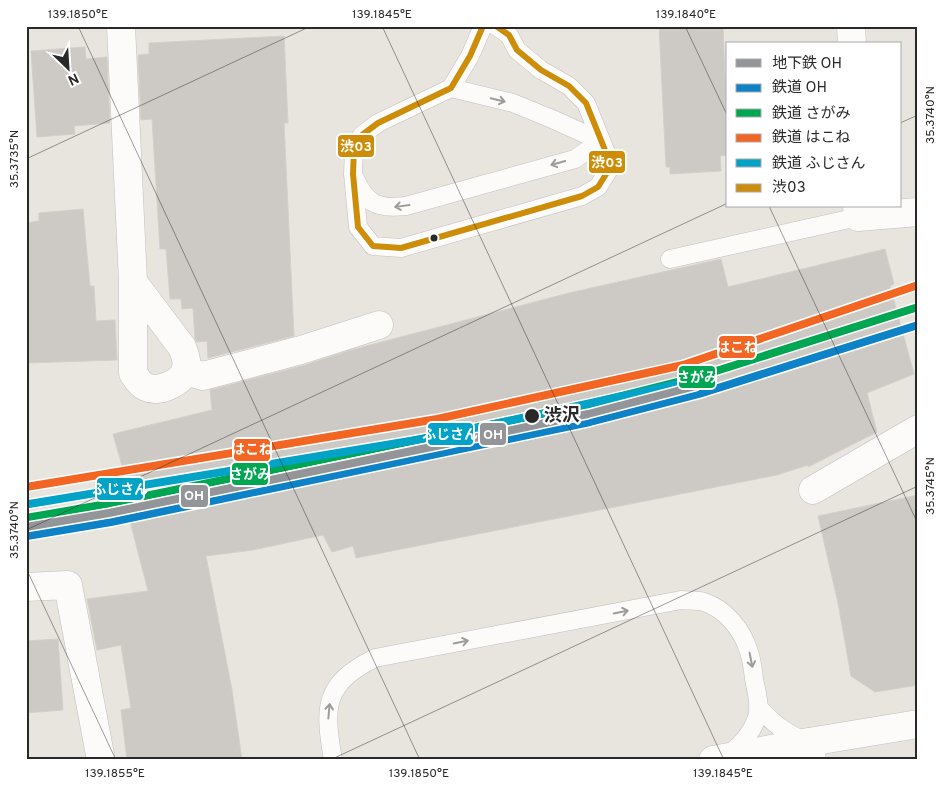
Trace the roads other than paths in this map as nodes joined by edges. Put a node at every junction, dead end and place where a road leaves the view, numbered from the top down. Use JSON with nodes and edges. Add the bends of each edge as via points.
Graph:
{"nodes":[{"id":1,"x":121,"y":26,"type":"edge"},
{"id":2,"x":482,"y":26,"type":"edge"},
{"id":3,"x":496,"y":26,"type":"edge"},
{"id":4,"x":851,"y":26,"type":"edge"},
{"id":5,"x":852,"y":42,"type":"edge"},
{"id":6,"x":451,"y":88,"type":"junction"},
{"id":7,"x":601,"y":141,"type":"junction"},
{"id":8,"x":353,"y":174,"type":"junction"},
{"id":9,"x":857,"y":212,"type":"edge"},
{"id":10,"x":918,"y":212,"type":"edge"},
{"id":11,"x":670,"y":259,"type":"dead end"},
{"id":12,"x":133,"y":282,"type":"junction"},
{"id":13,"x":379,"y":325,"type":"dead end"},
{"id":14,"x":185,"y":371,"type":"junction"},
{"id":15,"x":918,"y":429,"type":"edge"},
{"id":16,"x":814,"y":490,"type":"dead end"},
{"id":17,"x":26,"y":586,"type":"edge"},
{"id":18,"x":758,"y":707,"type":"junction"},
{"id":19,"x":918,"y":724,"type":"edge"},
{"id":20,"x":811,"y":751,"type":"edge"},
{"id":21,"x":720,"y":759,"type":"edge"},
{"id":22,"x":101,"y":760,"type":"edge"},
{"id":23,"x":333,"y":760,"type":"edge"}],
"edges":[{"from":1,"to":12,"type":"street"},
{"from":2,"to":6,"type":"lane","via":[[470,56]]},
{"from":3,"to":7,"type":"lane","via":[[509,35],[518,50],[541,70],[569,86],[586,102]]},
{"from":4,"to":5,"type":"street"},
{"from":6,"to":7,"type":"lane","one_way":true,"via":[[513,103]]},
{"from":6,"to":8,"type":"lane","via":[[378,123],[362,135],[354,149]]},
{"from":7,"to":8,"type":"lane","one_way":true,"via":[[575,159],[406,206],[390,208],[377,205],[360,189]]},
{"from":7,"to":8,"type":"lane","via":[[607,155],[608,171],[598,187],[582,196],[401,248],[373,246],[358,226]]},
{"from":9,"to":10,"type":"street"},
{"from":9,"to":11,"type":"lane"},
{"from":12,"to":14,"type":"street","via":[[182,347],[187,359]]},
{"from":12,"to":14,"type":"street","via":[[133,373],[146,387],[157,389],[180,378]]},
{"from":13,"to":14,"type":"street","via":[[203,376]]},
{"from":15,"to":16,"type":"street"},
{"from":17,"to":22,"type":"street","via":[[68,585]]},
{"from":18,"to":20,"type":"lane","via":[[778,727]]},
{"from":18,"to":21,"type":"lane","via":[[750,732],[741,744]]},
{"from":23,"to":18,"type":"lane","one_way":true,"via":[[328,713],[331,698],[340,682],[355,668],[375,658],[681,600],[704,602],[721,610],[732,621],[749,652]]},
{"from":19,"to":20,"type":"street"},
{"from":20,"to":21,"type":"street"}]}
